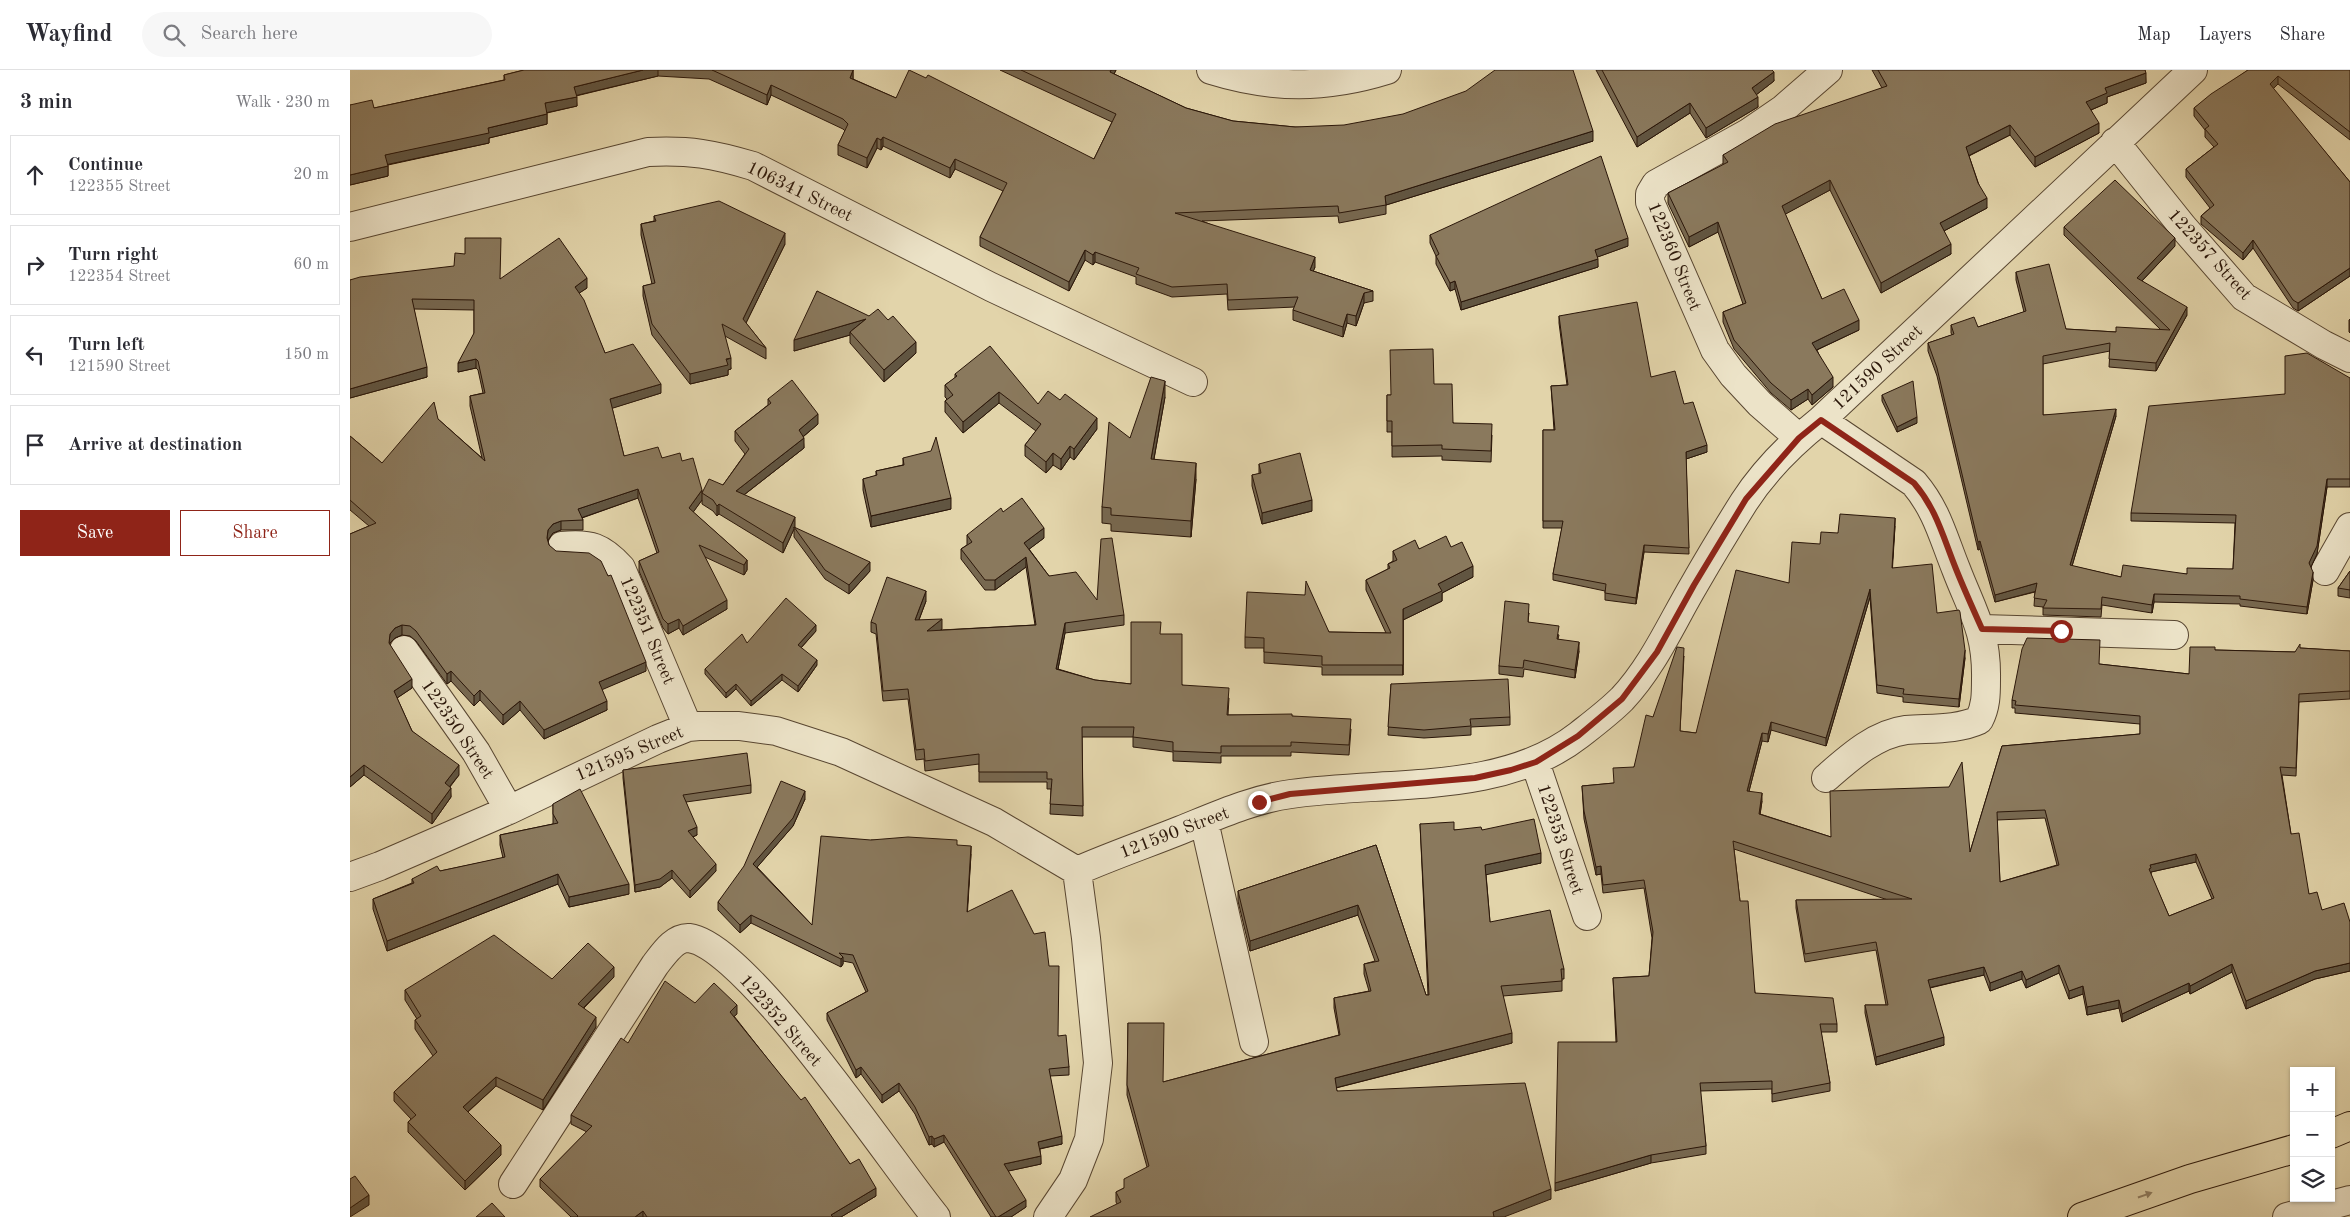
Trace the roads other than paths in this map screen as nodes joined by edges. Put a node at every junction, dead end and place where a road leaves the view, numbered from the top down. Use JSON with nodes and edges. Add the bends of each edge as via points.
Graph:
{"nodes":[{"id":1,"x":1212,"y":70,"type":"edge"},
{"id":2,"x":1387,"y":70,"type":"edge"},
{"id":3,"x":1828,"y":70,"type":"edge"},
{"id":4,"x":2193,"y":70,"type":"edge"},
{"id":5,"x":2115,"y":142,"type":"junction"},
{"id":6,"x":350,"y":227,"type":"edge"},
{"id":7,"x":2350,"y":358,"type":"edge"},
{"id":8,"x":1193,"y":382,"type":"dead end"},
{"id":9,"x":1821,"y":420,"type":"junction"},
{"id":10,"x":1799,"y":438,"type":"junction"},
{"id":11,"x":2350,"y":527,"type":"edge"},
{"id":12,"x":562,"y":546,"type":"dead end"},
{"id":13,"x":2324,"y":571,"type":"dead end"},
{"id":14,"x":1982,"y":629,"type":"junction"},
{"id":15,"x":2174,"y":635,"type":"dead end"},
{"id":16,"x":404,"y":650,"type":"dead end"},
{"id":17,"x":688,"y":727,"type":"junction"},
{"id":18,"x":1536,"y":762,"type":"junction"},
{"id":19,"x":1826,"y":778,"type":"dead end"},
{"id":20,"x":509,"y":810,"type":"junction"},
{"id":21,"x":1204,"y":821,"type":"junction"},
{"id":22,"x":1077,"y":871,"type":"junction"},
{"id":23,"x":350,"y":877,"type":"edge"},
{"id":24,"x":1586,"y":916,"type":"dead end"},
{"id":25,"x":1254,"y":1042,"type":"dead end"},
{"id":26,"x":2350,"y":1126,"type":"edge"},
{"id":27,"x":2335,"y":1132,"type":"edge"},
{"id":28,"x":2350,"y":1136,"type":"edge"},
{"id":29,"x":2335,"y":1139,"type":"edge"},
{"id":30,"x":2290,"y":1150,"type":"edge"},
{"id":31,"x":513,"y":1184,"type":"dead end"},
{"id":32,"x":2350,"y":1200,"type":"edge"},
{"id":33,"x":936,"y":1217,"type":"edge"},
{"id":34,"x":1048,"y":1217,"type":"edge"},
{"id":35,"x":2082,"y":1217,"type":"edge"},
{"id":36,"x":2287,"y":1217,"type":"edge"}],
"edges":[{"from":1,"to":2,"type":"street","via":[[1261,83],[1303,86],[1356,80]]},
{"from":3,"to":10,"type":"street","name":"122360 Street","via":[[1783,109],[1656,184],[1650,194],[1650,202],[1715,350],[1760,404]]},
{"from":4,"to":5,"type":"street","name":"121590 Street"},
{"from":5,"to":7,"type":"street","name":"122357 Street","via":[[2244,297]]},
{"from":5,"to":9,"type":"street","name":"121590 Street"},
{"from":6,"to":8,"type":"street","name":"106341 Street","via":[[648,152],[680,150],[716,155],[753,166],[991,287]]},
{"from":9,"to":10,"type":"street","name":"121590 Street"},
{"from":9,"to":14,"type":"street","via":[[1914,483],[1926,497],[1937,515],[1956,570]]},
{"from":10,"to":18,"type":"street","name":"121590 Street","via":[[1746,499],[1657,652],[1622,699],[1578,736]]},
{"from":11,"to":13,"type":"street"},
{"from":12,"to":17,"type":"street","name":"122351 Street","via":[[581,544],[597,548],[610,555],[621,568]]},
{"from":14,"to":15,"type":"street"},
{"from":14,"to":19,"type":"street","via":[[1987,657],[1984,710],[1979,720],[1969,725],[1887,735],[1848,758]]},
{"from":16,"to":20,"type":"street","name":"122350 Street","via":[[476,752]]},
{"from":17,"to":20,"type":"street","name":"121595 Street"},
{"from":17,"to":22,"type":"street","name":"121595 Street","via":[[739,726],[776,731],[841,752],[994,822]]},
{"from":18,"to":21,"type":"street","name":"121590 Street","via":[[1475,778],[1290,794]]},
{"from":18,"to":24,"type":"street","name":"122353 Street"},
{"from":20,"to":23,"type":"street","name":"121595 Street"},
{"from":21,"to":22,"type":"street","name":"121590 Street"},
{"from":21,"to":25,"type":"street"},
{"from":22,"to":34,"type":"street","via":[[1098,1063],[1090,1138],[1073,1180]]},
{"from":26,"to":27,"type":"main road"},
{"from":28,"to":29,"type":"main road"},
{"from":35,"to":30,"type":"main road","one_way":true},
{"from":31,"to":33,"type":"street","name":"122352 Street","via":[[655,965],[670,947],[687,938],[703,942],[763,993]]},
{"from":32,"to":36,"type":"street"}]}
